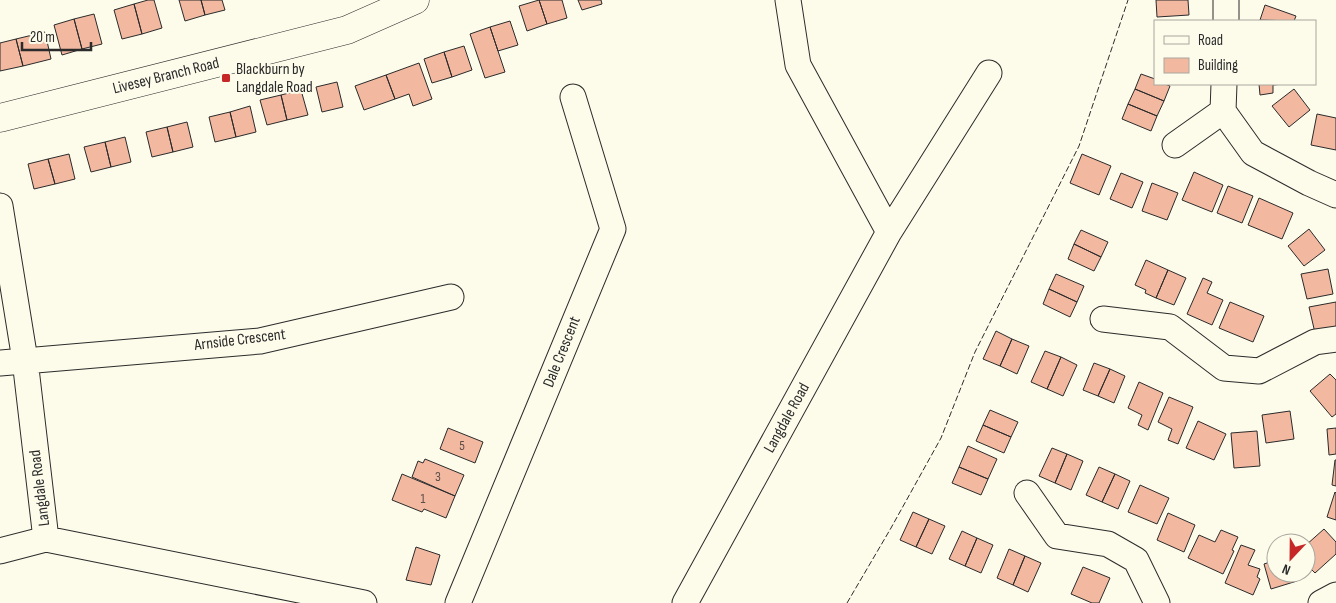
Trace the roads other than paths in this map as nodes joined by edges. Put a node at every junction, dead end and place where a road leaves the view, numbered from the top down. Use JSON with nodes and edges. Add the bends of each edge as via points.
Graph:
{"nodes":[{"id":1,"x":414,"y":0,"type":"edge"},
{"id":2,"x":788,"y":0,"type":"edge"},
{"id":3,"x":1226,"y":0,"type":"edge"},
{"id":4,"x":1226,"y":20,"type":"edge"},
{"id":5,"x":989,"y":74,"type":"dead end"},
{"id":6,"x":1224,"y":85,"type":"edge"},
{"id":7,"x":573,"y":97,"type":"dead end"},
{"id":8,"x":1223,"y":111,"type":"junction"},
{"id":9,"x":0,"y":118,"type":"edge"},
{"id":10,"x":1175,"y":144,"type":"dead end"},
{"id":11,"x":1336,"y":195,"type":"edge"},
{"id":12,"x":0,"y":206,"type":"edge"},
{"id":13,"x":889,"y":232,"type":"junction"},
{"id":14,"x":451,"y":297,"type":"dead end"},
{"id":15,"x":1103,"y":319,"type":"dead end"},
{"id":16,"x":1336,"y":339,"type":"edge"},
{"id":17,"x":25,"y":360,"type":"junction"},
{"id":18,"x":0,"y":363,"type":"edge"},
{"id":19,"x":1027,"y":493,"type":"dead end"},
{"id":20,"x":46,"y":539,"type":"junction"},
{"id":21,"x":0,"y":551,"type":"edge"},
{"id":22,"x":1336,"y":595,"type":"edge"},
{"id":23,"x":364,"y":603,"type":"edge"},
{"id":24,"x":458,"y":603,"type":"edge"},
{"id":25,"x":685,"y":603,"type":"edge"},
{"id":26,"x":1157,"y":603,"type":"edge"},
{"id":27,"x":1321,"y":603,"type":"edge"}],
"edges":[{"from":1,"to":9,"type":"main road","name":"Livesey Branch Road","via":[[347,30]]},
{"from":2,"to":13,"type":"street","via":[[798,66]]},
{"from":3,"to":4,"type":"street"},
{"from":5,"to":13,"type":"street","name":"Langdale Road"},
{"from":6,"to":8,"type":"street"},
{"from":7,"to":24,"type":"street","name":"Dale Crescent","via":[[613,229]]},
{"from":8,"to":10,"type":"street"},
{"from":8,"to":11,"type":"street","via":[[1253,153]]},
{"from":12,"to":17,"type":"street","name":"Langdale Road"},
{"from":13,"to":25,"type":"street","name":"Langdale Road"},
{"from":14,"to":17,"type":"street","name":"Arnside Crescent","via":[[260,341]]},
{"from":15,"to":16,"type":"street","via":[[1170,327],[1224,368],[1259,371],[1315,342]]},
{"from":17,"to":18,"type":"street","name":"Arnside Crescent"},
{"from":17,"to":20,"type":"street","name":"Langdale Road"},
{"from":19,"to":26,"type":"street","via":[[1057,536],[1108,544],[1136,560]]},
{"from":20,"to":21,"type":"street"},
{"from":20,"to":23,"type":"street","name":"Langdale Road"},
{"from":22,"to":27,"type":"street"}]}
